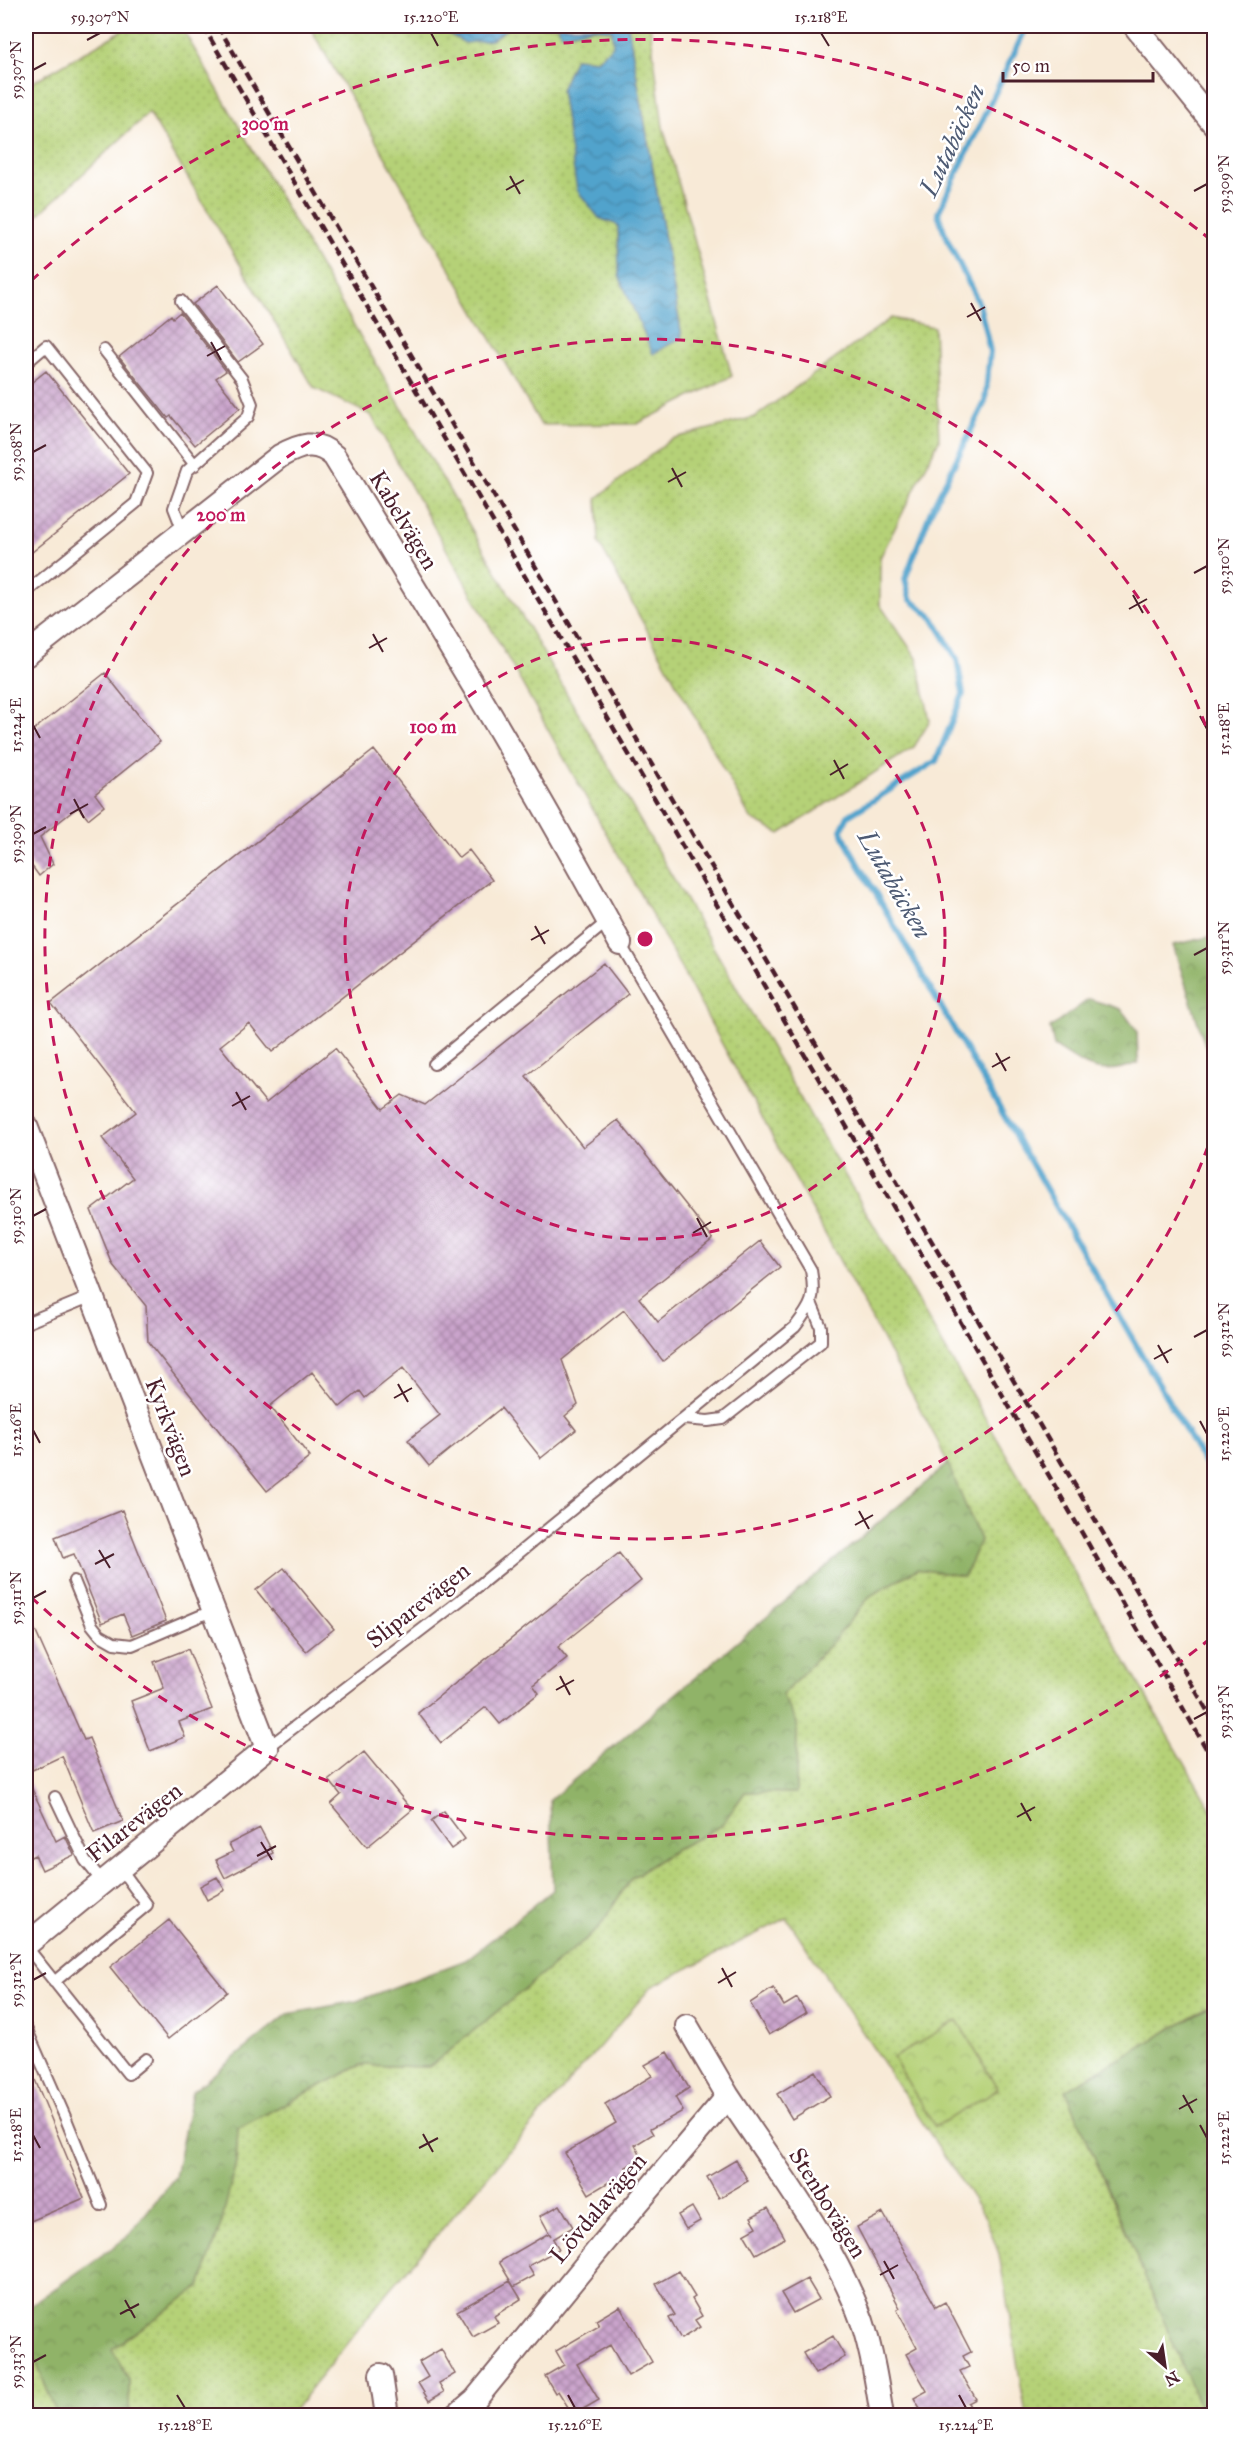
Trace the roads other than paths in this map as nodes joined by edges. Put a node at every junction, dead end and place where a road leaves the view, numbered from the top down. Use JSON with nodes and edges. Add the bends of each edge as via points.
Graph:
{"nodes":[{"id":1,"x":1135,"y":26,"type":"edge"},
{"id":2,"x":1215,"y":124,"type":"edge"},
{"id":3,"x":181,"y":301,"type":"dead end"},
{"id":4,"x":104,"y":350,"type":"dead end"},
{"id":5,"x":26,"y":363,"type":"edge"},
{"id":6,"x":195,"y":465,"type":"junction"},
{"id":7,"x":183,"y":531,"type":"junction"},
{"id":8,"x":26,"y":592,"type":"edge"},
{"id":9,"x":26,"y":655,"type":"edge"},
{"id":10,"x":608,"y":921,"type":"junction"},
{"id":11,"x":620,"y":943,"type":"joint"},
{"id":12,"x":434,"y":1064,"type":"dead end"},
{"id":13,"x":26,"y":1126,"type":"edge"},
{"id":14,"x":92,"y":1296,"type":"junction"},
{"id":15,"x":812,"y":1305,"type":"junction"},
{"id":16,"x":26,"y":1323,"type":"edge"},
{"id":17,"x":683,"y":1419,"type":"junction"},
{"id":18,"x":74,"y":1581,"type":"dead end"},
{"id":19,"x":214,"y":1610,"type":"junction"},
{"id":20,"x":267,"y":1748,"type":"junction"},
{"id":21,"x":55,"y":1797,"type":"dead end"},
{"id":22,"x":111,"y":1875,"type":"junction"},
{"id":23,"x":28,"y":1937,"type":"edge"},
{"id":24,"x":54,"y":1982,"type":"junction"},
{"id":25,"x":687,"y":2026,"type":"dead end"},
{"id":26,"x":26,"y":2028,"type":"edge"},
{"id":27,"x":146,"y":2059,"type":"dead end"},
{"id":28,"x":728,"y":2096,"type":"junction"},
{"id":29,"x":101,"y":2205,"type":"dead end"},
{"id":30,"x":381,"y":2375,"type":"dead end"},
{"id":31,"x":387,"y":2415,"type":"edge"},
{"id":32,"x":456,"y":2415,"type":"edge"},
{"id":33,"x":882,"y":2415,"type":"edge"}],
"edges":[{"from":1,"to":2,"type":"street"},
{"from":3,"to":6,"type":"lane","via":[[242,379],[252,404],[248,417]]},
{"from":4,"to":6,"type":"lane"},
{"from":5,"to":8,"type":"lane","via":[[46,346],[147,473],[136,503]]},
{"from":6,"to":7,"type":"lane","via":[[187,471],[174,508]]},
{"from":7,"to":9,"type":"street","name":"Kabelvägen"},
{"from":7,"to":10,"type":"street","name":"Kabelvägen","via":[[296,447],[318,446],[334,456]]},
{"from":10,"to":11,"type":"street","name":"Kabelvägen"},
{"from":10,"to":12,"type":"lane"},
{"from":11,"to":15,"type":"lane","via":[[811,1270],[815,1288]]},
{"from":13,"to":14,"type":"street","name":"Kyrkvägen"},
{"from":14,"to":16,"type":"lane"},
{"from":14,"to":19,"type":"street","name":"Kyrkvägen"},
{"from":15,"to":17,"type":"lane","name":"Sliparevägen","via":[[795,1327]]},
{"from":15,"to":17,"type":"lane","via":[[821,1327],[820,1342],[723,1419]]},
{"from":17,"to":20,"type":"lane","name":"Sliparevägen","via":[[471,1592]]},
{"from":18,"to":19,"type":"lane","via":[[92,1625],[114,1643],[132,1645]]},
{"from":19,"to":20,"type":"street","name":"Kyrkvägen"},
{"from":20,"to":22,"type":"street","name":"Filarevägen"},
{"from":21,"to":22,"type":"lane","via":[[85,1860]]},
{"from":22,"to":23,"type":"street","name":"Filarevägen"},
{"from":22,"to":24,"type":"lane","via":[[147,1905]]},
{"from":23,"to":24,"type":"lane"},
{"from":24,"to":27,"type":"lane","via":[[128,2074]]},
{"from":25,"to":28,"type":"street"},
{"from":26,"to":29,"type":"lane"},
{"from":28,"to":32,"type":"street","name":"Lövdalavägen","via":[[475,2400]]},
{"from":28,"to":33,"type":"street","name":"Stenbovägen","via":[[846,2282],[872,2358]]},
{"from":30,"to":31,"type":"street"}]}
